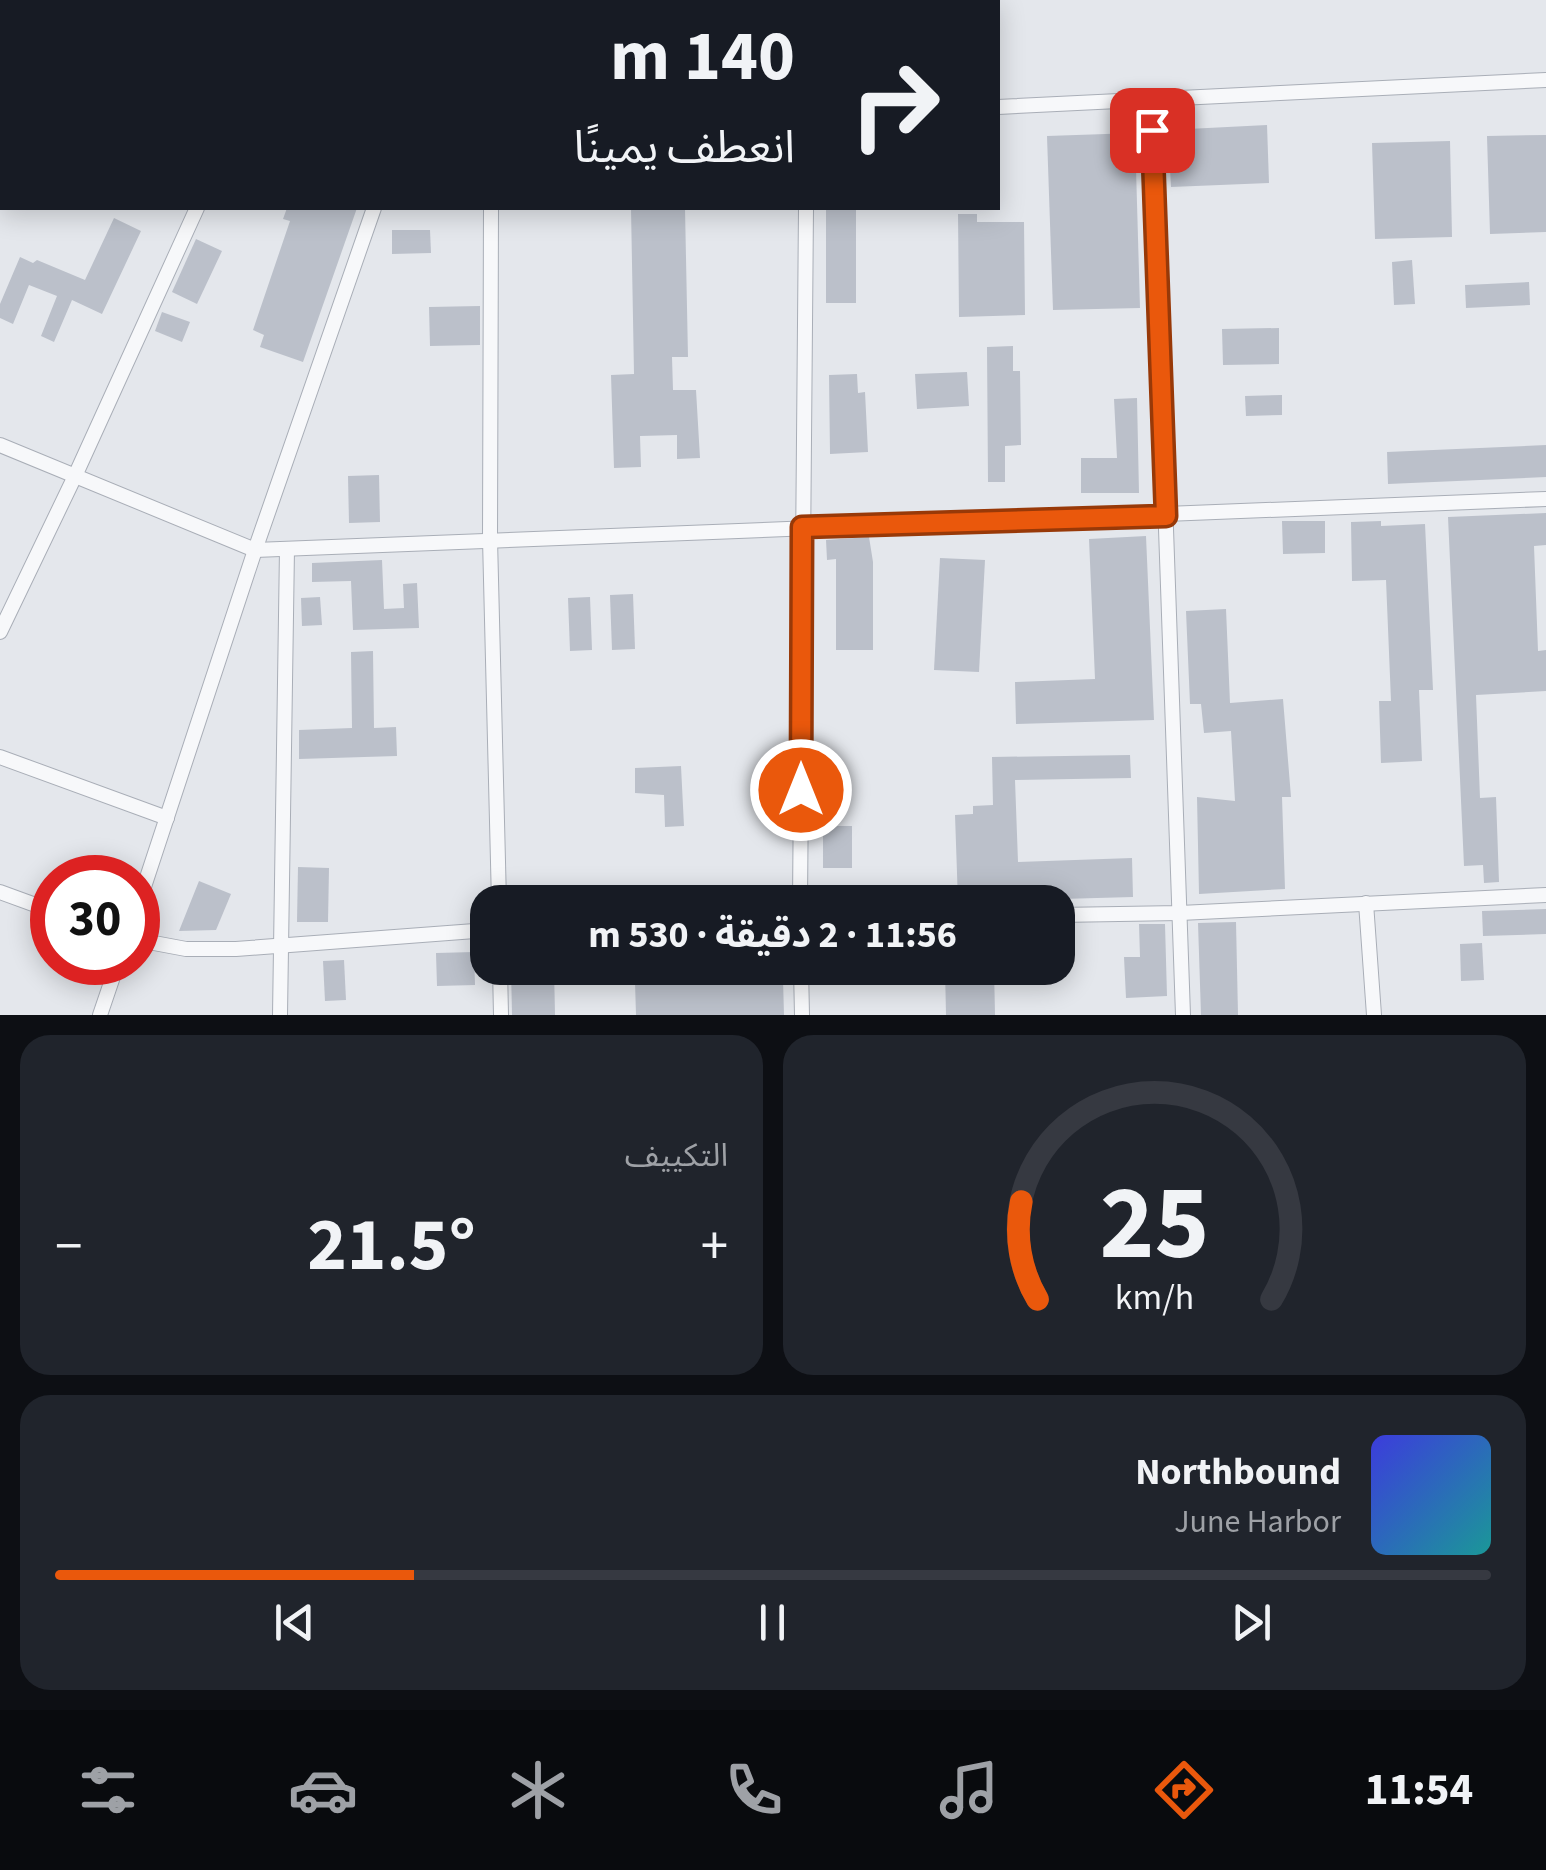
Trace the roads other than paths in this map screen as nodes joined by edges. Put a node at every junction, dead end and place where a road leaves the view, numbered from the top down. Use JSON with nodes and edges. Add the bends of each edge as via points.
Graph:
{"nodes":[{"id":1,"x":1546,"y":80,"type":"edge"},
{"id":2,"x":1151,"y":100,"type":"junction"},
{"id":3,"x":1000,"y":107,"type":"edge"},
{"id":4,"x":196,"y":210,"type":"edge"},
{"id":5,"x":373,"y":210,"type":"edge"},
{"id":6,"x":492,"y":210,"type":"edge"},
{"id":7,"x":806,"y":210,"type":"edge"},
{"id":8,"x":0,"y":446,"type":"edge"},
{"id":9,"x":76,"y":476,"type":"junction"},
{"id":10,"x":1546,"y":498,"type":"edge"},
{"id":11,"x":1166,"y":516,"type":"junction"},
{"id":12,"x":802,"y":527,"type":"junction"},
{"id":13,"x":490,"y":539,"type":"junction"},
{"id":14,"x":287,"y":549,"type":"junction"},
{"id":15,"x":255,"y":550,"type":"junction"},
{"id":16,"x":0,"y":632,"type":"edge"},
{"id":17,"x":0,"y":757,"type":"edge"},
{"id":18,"x":167,"y":818,"type":"junction"},
{"id":19,"x":155,"y":855,"type":"edge"},
{"id":20,"x":499,"y":885,"type":"edge"},
{"id":21,"x":800,"y":885,"type":"edge"},
{"id":22,"x":1546,"y":894,"type":"edge"},
{"id":23,"x":1,"y":896,"type":"edge"},
{"id":24,"x":1366,"y":903,"type":"junction"},
{"id":25,"x":30,"y":905,"type":"edge"},
{"id":26,"x":1180,"y":912,"type":"junction"},
{"id":27,"x":1075,"y":915,"type":"edge"},
{"id":28,"x":470,"y":931,"type":"edge"},
{"id":29,"x":160,"y":944,"type":"edge"},
{"id":30,"x":280,"y":946,"type":"junction"},
{"id":31,"x":110,"y":985,"type":"edge"},
{"id":32,"x":500,"y":985,"type":"edge"},
{"id":33,"x":801,"y":985,"type":"edge"},
{"id":34,"x":100,"y":1015,"type":"edge"},
{"id":35,"x":280,"y":1015,"type":"edge"},
{"id":36,"x":500,"y":1015,"type":"edge"},
{"id":37,"x":802,"y":1015,"type":"edge"},
{"id":38,"x":1183,"y":1015,"type":"edge"},
{"id":39,"x":1374,"y":1015,"type":"edge"}],
"edges":[{"from":1,"to":2,"type":"street"},
{"from":2,"to":3,"type":"street"},
{"from":2,"to":11,"type":"street"},
{"from":4,"to":9,"type":"street"},
{"from":5,"to":15,"type":"street"},
{"from":6,"to":13,"type":"street"},
{"from":7,"to":12,"type":"street"},
{"from":8,"to":9,"type":"street"},
{"from":9,"to":15,"type":"street"},
{"from":9,"to":16,"type":"street"},
{"from":10,"to":11,"type":"street"},
{"from":11,"to":12,"type":"street"},
{"from":11,"to":26,"type":"street"},
{"from":12,"to":13,"type":"street"},
{"from":12,"to":21,"type":"street"},
{"from":13,"to":14,"type":"street"},
{"from":13,"to":20,"type":"street"},
{"from":14,"to":15,"type":"street"},
{"from":14,"to":30,"type":"street"},
{"from":15,"to":18,"type":"street"},
{"from":17,"to":18,"type":"street"},
{"from":18,"to":19,"type":"street"},
{"from":22,"to":24,"type":"street"},
{"from":23,"to":25,"type":"street"},
{"from":24,"to":26,"type":"street"},
{"from":24,"to":39,"type":"street"},
{"from":26,"to":27,"type":"street"},
{"from":26,"to":38,"type":"street"},
{"from":28,"to":30,"type":"street"},
{"from":29,"to":30,"type":"street"},
{"from":30,"to":35,"type":"street"},
{"from":31,"to":34,"type":"street"},
{"from":32,"to":36,"type":"street"},
{"from":33,"to":37,"type":"street"}]}
